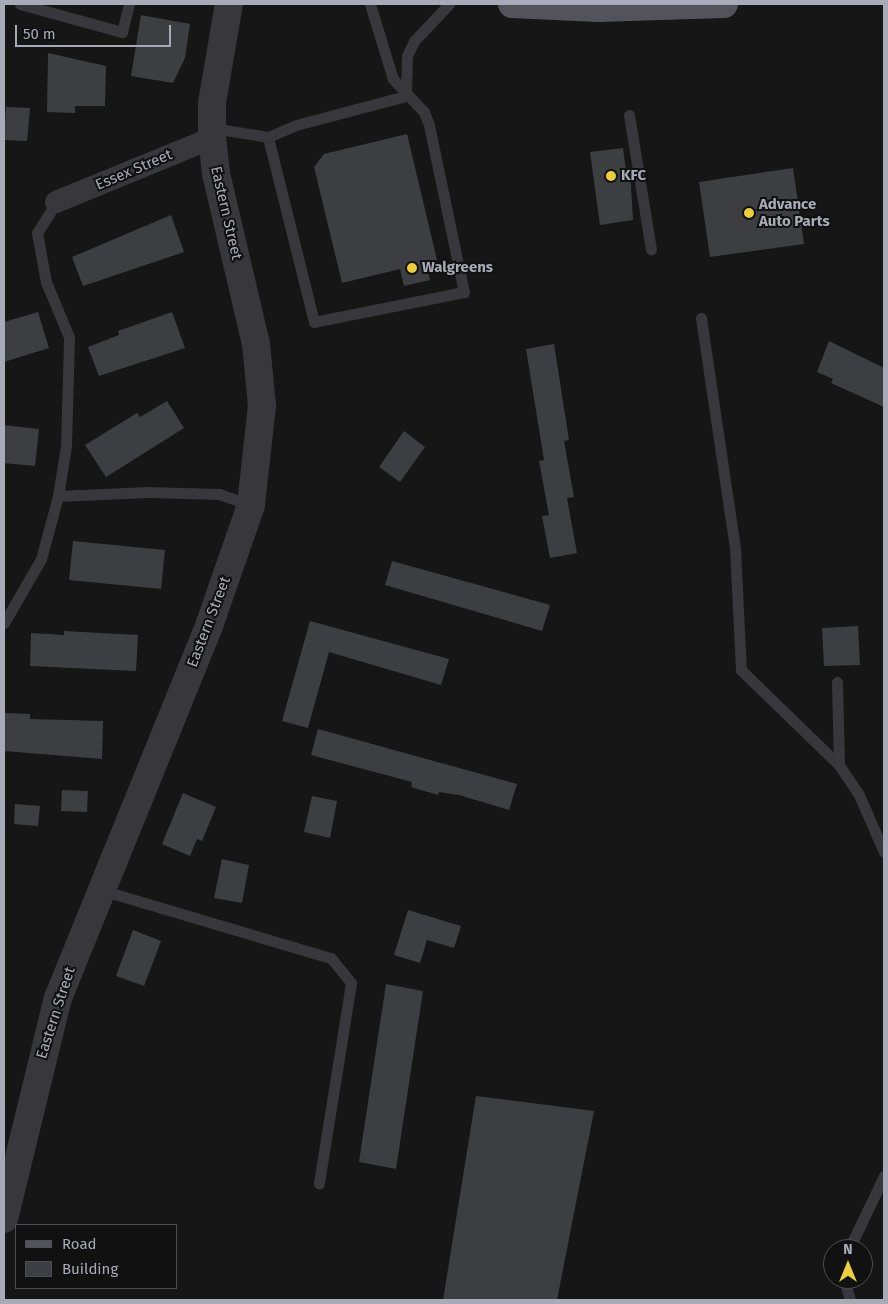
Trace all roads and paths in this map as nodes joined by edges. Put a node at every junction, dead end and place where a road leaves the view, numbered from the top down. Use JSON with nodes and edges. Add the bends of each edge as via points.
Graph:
{"nodes":[{"id":1,"x":20,"y":4,"type":"edge"},
{"id":2,"x":129,"y":4,"type":"edge"},
{"id":3,"x":229,"y":4,"type":"edge"},
{"id":4,"x":370,"y":4,"type":"edge"},
{"id":5,"x":449,"y":4,"type":"edge"},
{"id":6,"x":512,"y":4,"type":"edge"},
{"id":7,"x":724,"y":4,"type":"edge"},
{"id":8,"x":406,"y":96,"type":"junction"},
{"id":9,"x":629,"y":115,"type":"dead end"},
{"id":10,"x":212,"y":133,"type":"junction"},
{"id":11,"x":268,"y":137,"type":"junction"},
{"id":12,"x":56,"y":202,"type":"joint"},
{"id":13,"x":651,"y":249,"type":"dead end"},
{"id":14,"x":701,"y":318,"type":"dead end"},
{"id":15,"x":58,"y":496,"type":"junction"},
{"id":16,"x":251,"y":505,"type":"junction"},
{"id":17,"x":4,"y":624,"type":"edge"},
{"id":18,"x":837,"y":682,"type":"dead end"},
{"id":19,"x":839,"y":765,"type":"junction"},
{"id":20,"x":884,"y":852,"type":"edge"},
{"id":21,"x":101,"y":890,"type":"junction"},
{"id":22,"x":884,"y":1176,"type":"edge"},
{"id":23,"x":319,"y":1183,"type":"dead end"},
{"id":24,"x":4,"y":1218,"type":"edge"},
{"id":25,"x":854,"y":1239,"type":"edge"}],
"edges":[{"from":1,"to":2,"type":"lane","via":[[122,32]]},
{"from":3,"to":10,"type":"street","name":"Eastern Street","via":[[212,104]]},
{"from":4,"to":8,"type":"lane","via":[[393,79]]},
{"from":5,"to":8,"type":"lane","via":[[414,41],[407,56]]},
{"from":6,"to":7,"type":"main road","via":[[659,8]]},
{"from":8,"to":11,"type":"lane","via":[[296,125]]},
{"from":8,"to":11,"type":"lane","via":[[424,112],[429,125],[464,292],[314,322]]},
{"from":9,"to":13,"type":"lane"},
{"from":10,"to":11,"type":"lane"},
{"from":10,"to":12,"type":"street","name":"Essex Street"},
{"from":10,"to":16,"type":"street","name":"Eastern Street","via":[[216,174],[256,353],[262,406]]},
{"from":12,"to":15,"type":"lane","via":[[37,233],[46,282],[69,337],[66,446]]},
{"from":14,"to":19,"type":"lane","via":[[735,548],[741,670]]},
{"from":15,"to":16,"type":"lane","via":[[148,492],[219,494]]},
{"from":15,"to":17,"type":"lane","via":[[41,560]]},
{"from":16,"to":21,"type":"street","name":"Eastern Street","via":[[210,623]]},
{"from":18,"to":19,"type":"lane"},
{"from":19,"to":20,"type":"lane","via":[[859,795]]},
{"from":21,"to":23,"type":"lane","via":[[331,958],[351,983]]},
{"from":21,"to":24,"type":"street","name":"Eastern Street","via":[[58,998]]},
{"from":22,"to":25,"type":"lane"}]}
